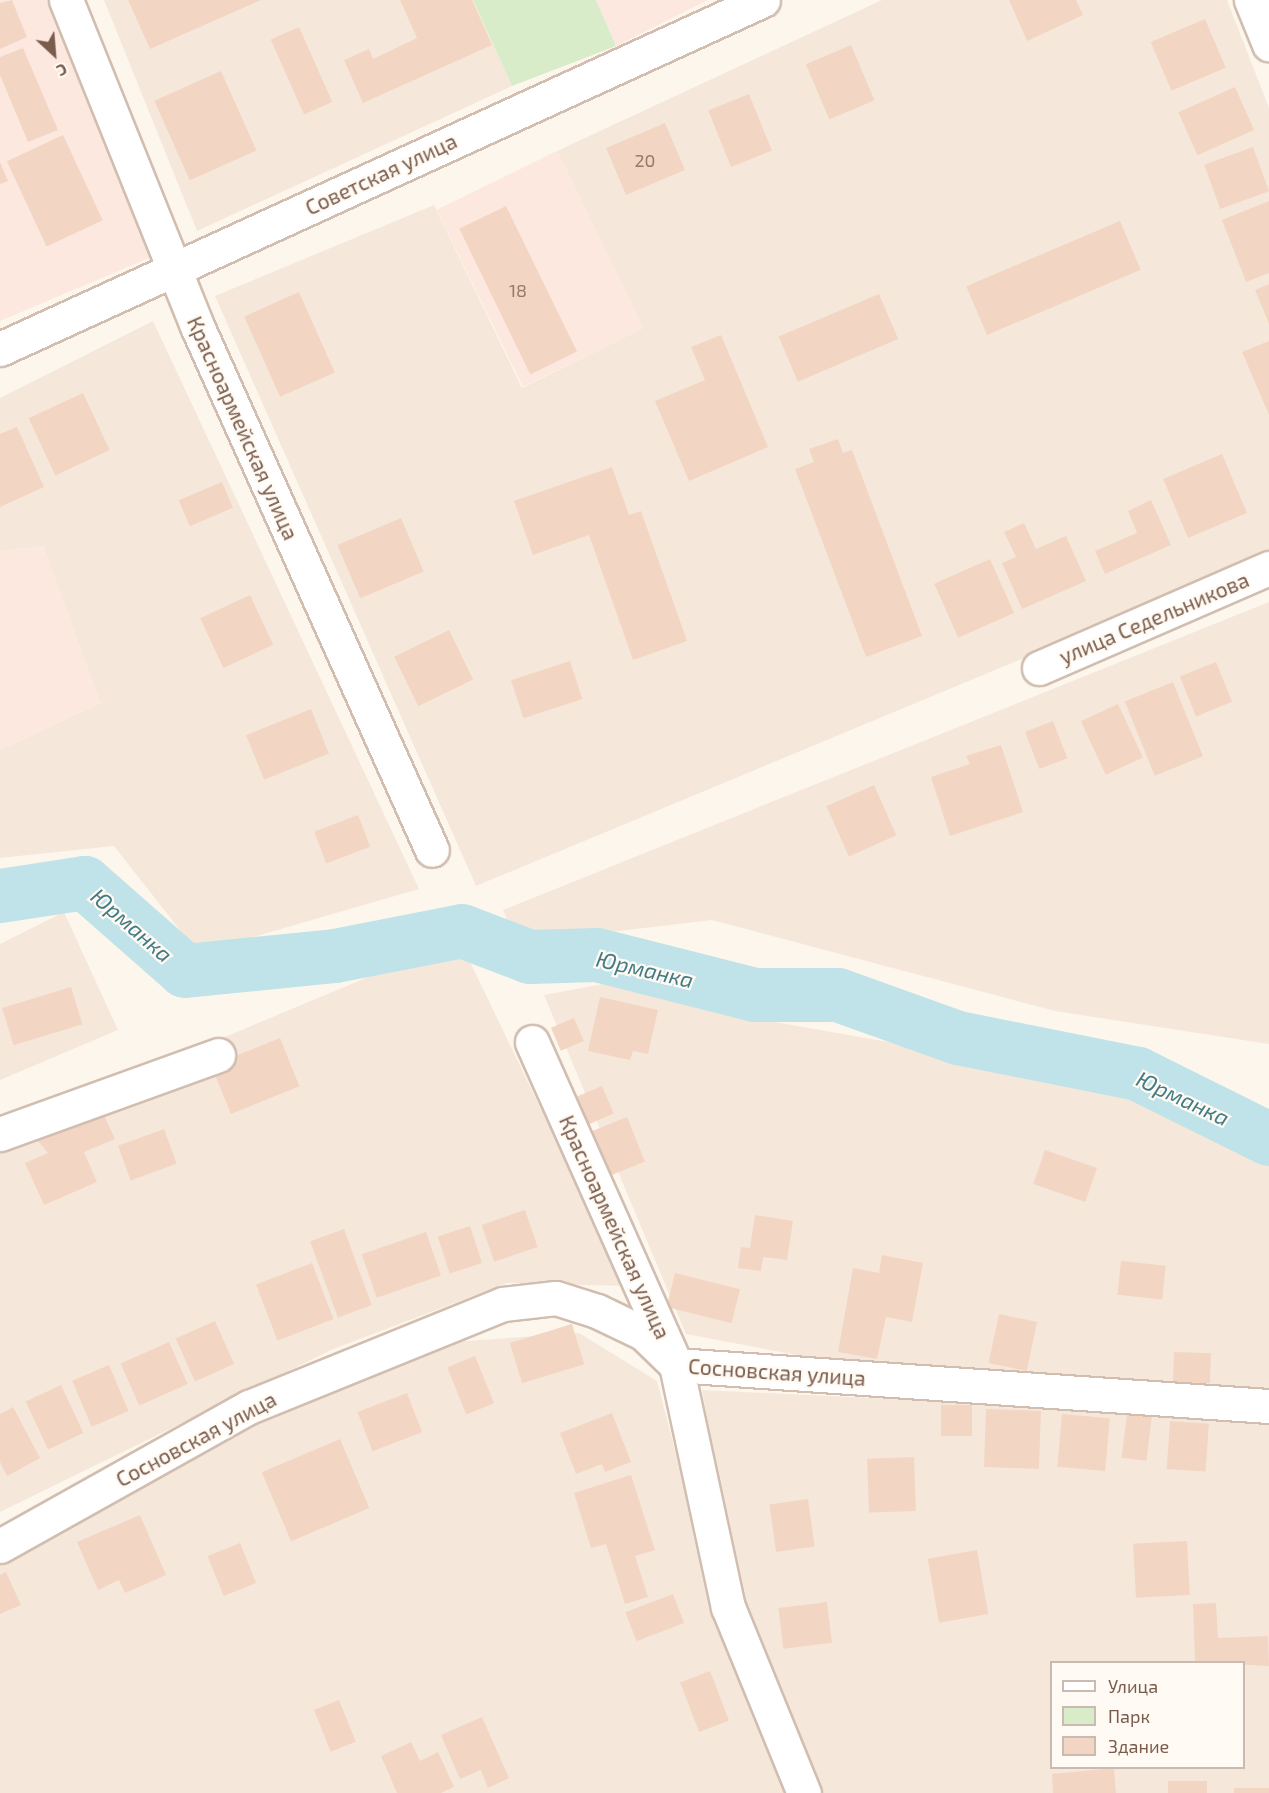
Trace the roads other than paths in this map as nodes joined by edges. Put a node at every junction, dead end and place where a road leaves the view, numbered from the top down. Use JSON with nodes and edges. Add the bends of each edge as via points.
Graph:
{"nodes":[{"id":1,"x":66,"y":0,"type":"edge"},
{"id":2,"x":763,"y":0,"type":"edge"},
{"id":3,"x":1251,"y":0,"type":"edge"},
{"id":4,"x":1269,"y":44,"type":"edge"},
{"id":5,"x":173,"y":269,"type":"junction"},
{"id":6,"x":0,"y":349,"type":"edge"},
{"id":7,"x":1269,"y":568,"type":"edge"},
{"id":8,"x":1039,"y":668,"type":"dead end"},
{"id":9,"x":432,"y":850,"type":"dead end"},
{"id":10,"x":532,"y":1042,"type":"dead end"},
{"id":11,"x":218,"y":1055,"type":"dead end"},
{"id":12,"x":0,"y":1134,"type":"edge"},
{"id":13,"x":676,"y":1365,"type":"junction"},
{"id":14,"x":1269,"y":1407,"type":"edge"},
{"id":15,"x":0,"y":1546,"type":"edge"},
{"id":16,"x":804,"y":1793,"type":"edge"}],
"edges":[{"from":1,"to":5,"type":"street","name":"Красноармейская улица"},
{"from":2,"to":5,"type":"street","name":"Советская улица"},
{"from":3,"to":4,"type":"street"},
{"from":5,"to":6,"type":"street","name":"Советская улица"},
{"from":5,"to":9,"type":"street","name":"Красноармейская улица"},
{"from":7,"to":8,"type":"street","name":"улица Седельникова"},
{"from":10,"to":13,"type":"street","name":"Красноармейская улица"},
{"from":11,"to":12,"type":"street"},
{"from":13,"to":14,"type":"street","name":"Сосновская улица"},
{"from":13,"to":15,"type":"street","name":"Сосновская улица","via":[[643,1333],[597,1311],[556,1298],[503,1304],[249,1407]]},
{"from":13,"to":16,"type":"street","name":"Красноармейская улица","via":[[728,1607]]}]}
